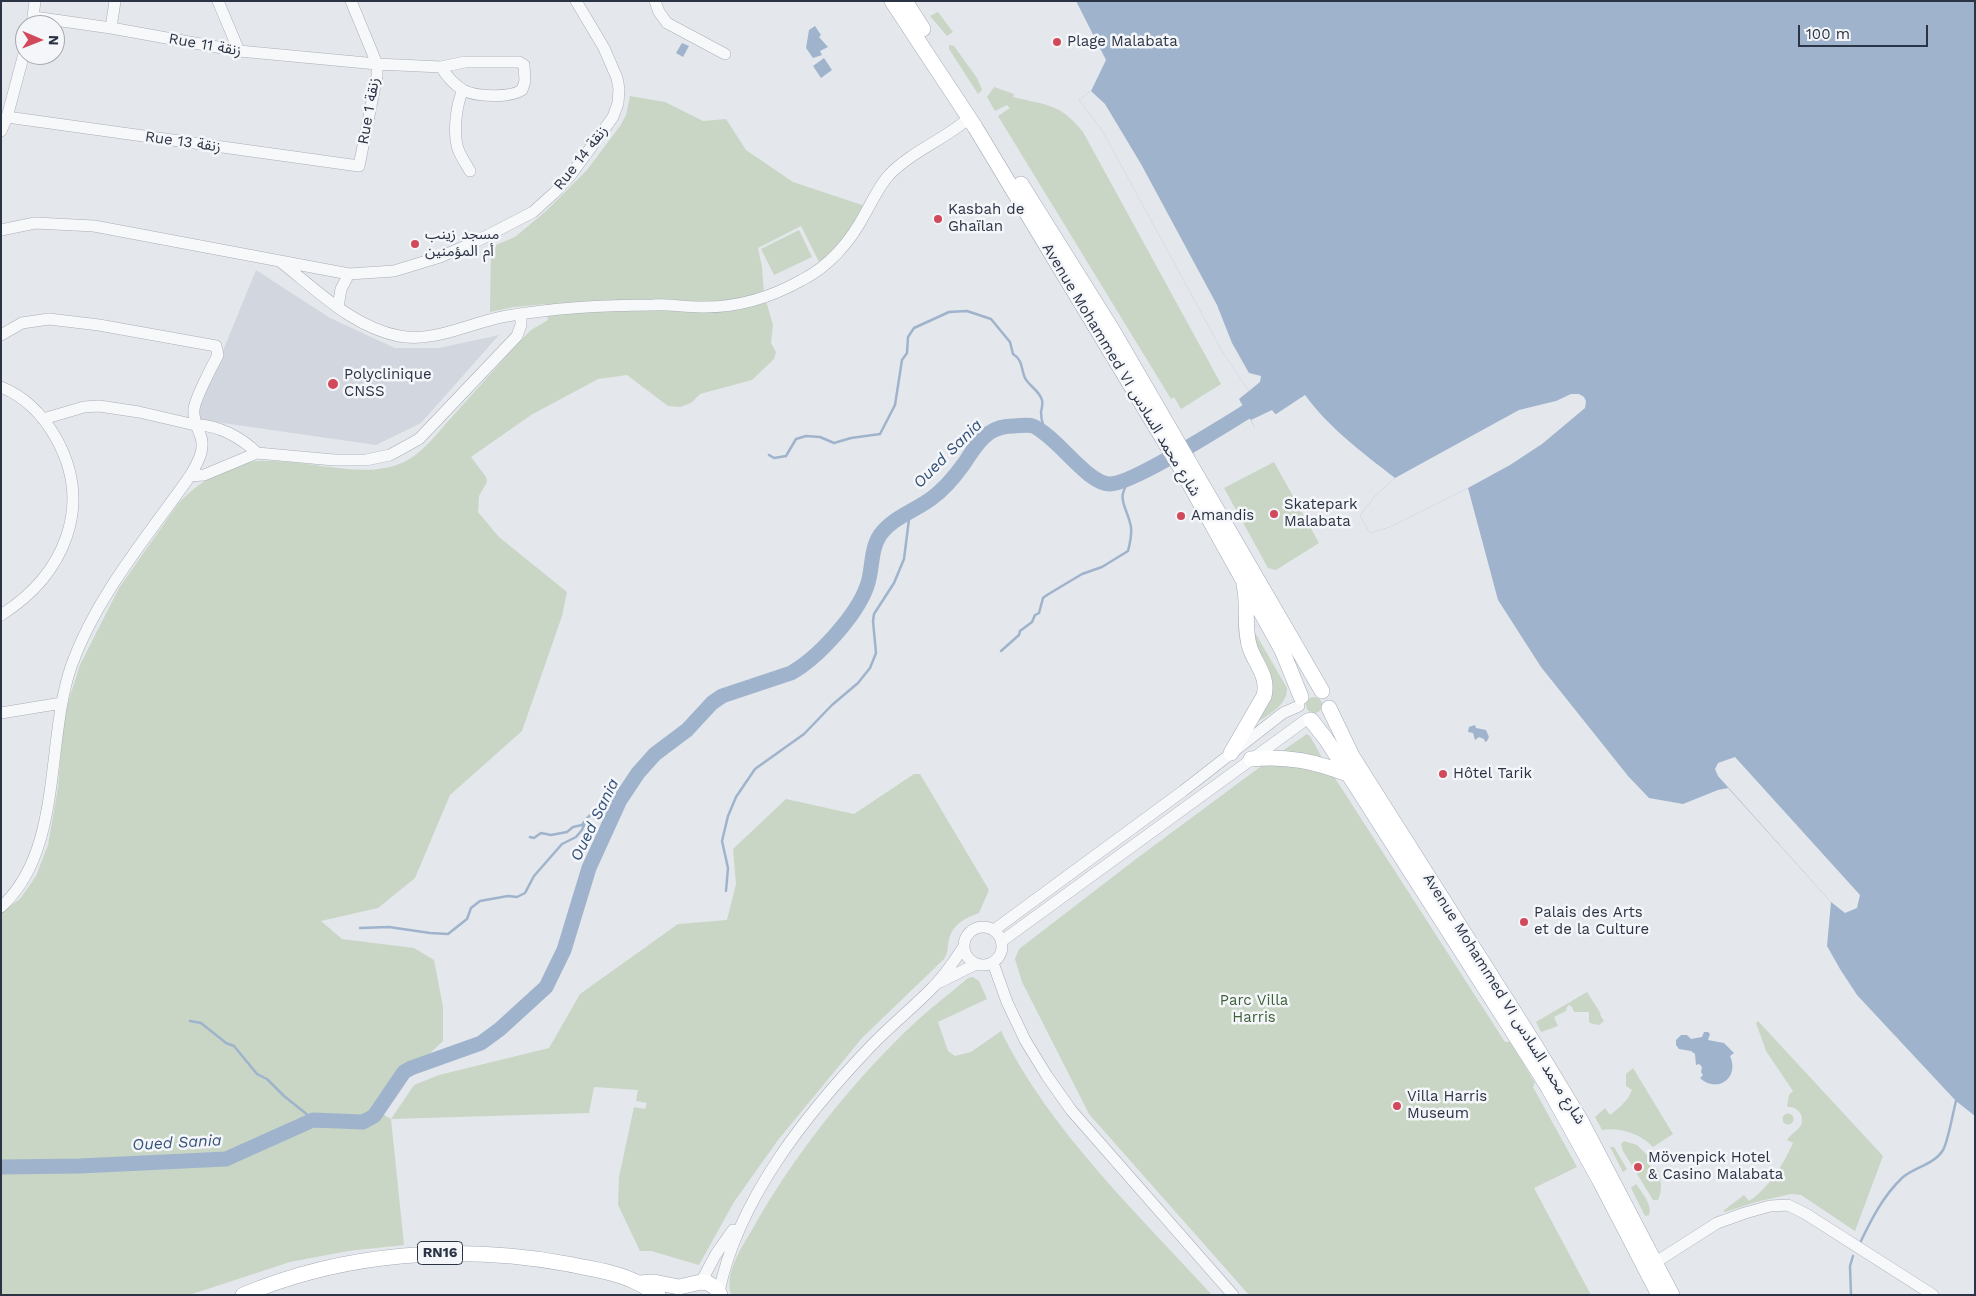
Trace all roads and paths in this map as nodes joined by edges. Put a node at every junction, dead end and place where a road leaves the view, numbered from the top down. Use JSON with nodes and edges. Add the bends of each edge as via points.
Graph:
{"nodes":[{"id":1,"x":35,"y":1,"type":"edge"},
{"id":2,"x":115,"y":1,"type":"edge"},
{"id":3,"x":218,"y":1,"type":"edge"},
{"id":4,"x":351,"y":1,"type":"edge"},
{"id":5,"x":576,"y":1,"type":"edge"},
{"id":6,"x":655,"y":1,"type":"edge"},
{"id":7,"x":892,"y":1,"type":"edge"},
{"id":8,"x":905,"y":1,"type":"edge"},
{"id":9,"x":34,"y":15,"type":"edge"},
{"id":10,"x":65,"y":24,"type":"edge"},
{"id":11,"x":111,"y":28,"type":"junction"},
{"id":12,"x":239,"y":51,"type":"junction"},
{"id":13,"x":725,"y":54,"type":"dead end"},
{"id":14,"x":377,"y":64,"type":"junction"},
{"id":15,"x":20,"y":65,"type":"edge"},
{"id":16,"x":441,"y":67,"type":"junction"},
{"id":17,"x":463,"y":90,"type":"junction"},
{"id":18,"x":969,"y":118,"type":"junction"},
{"id":19,"x":4,"y":119,"type":"edge"},
{"id":20,"x":1,"y":131,"type":"edge"},
{"id":21,"x":359,"y":166,"type":"joint"},
{"id":22,"x":470,"y":171,"type":"dead end"},
{"id":23,"x":1,"y":230,"type":"edge"},
{"id":24,"x":280,"y":261,"type":"junction"},
{"id":25,"x":349,"y":274,"type":"junction"},
{"id":26,"x":338,"y":307,"type":"junction"},
{"id":27,"x":521,"y":314,"type":"junction"},
{"id":28,"x":1,"y":335,"type":"edge"},
{"id":29,"x":1,"y":387,"type":"edge"},
{"id":30,"x":43,"y":419,"type":"junction"},
{"id":31,"x":195,"y":425,"type":"junction"},
{"id":32,"x":1167,"y":435,"type":"junction"},
{"id":33,"x":257,"y":453,"type":"junction"},
{"id":34,"x":1187,"y":468,"type":"junction"},
{"id":35,"x":190,"y":476,"type":"junction"},
{"id":36,"x":1242,"y":577,"type":"junction"},
{"id":37,"x":1,"y":615,"type":"edge"},
{"id":38,"x":1322,"y":691,"type":"junction"},
{"id":39,"x":62,"y":702,"type":"junction"},
{"id":40,"x":1329,"y":708,"type":"junction"},
{"id":41,"x":1305,"y":710,"type":"junction"},
{"id":42,"x":1,"y":713,"type":"edge"},
{"id":43,"x":1231,"y":753,"type":"junction"},
{"id":44,"x":1251,"y":759,"type":"junction"},
{"id":45,"x":1350,"y":775,"type":"junction"},
{"id":46,"x":1,"y":907,"type":"edge"},
{"id":47,"x":994,"y":930,"type":"junction"},
{"id":48,"x":1002,"y":942,"type":"junction"},
{"id":49,"x":964,"y":946,"type":"junction"},
{"id":50,"x":993,"y":963,"type":"junction"},
{"id":51,"x":976,"y":964,"type":"junction"},
{"id":52,"x":934,"y":986,"type":"junction"},
{"id":53,"x":744,"y":1217,"type":"junction"},
{"id":54,"x":1656,"y":1262,"type":"junction"},
{"id":55,"x":639,"y":1283,"type":"junction"},
{"id":56,"x":694,"y":1287,"type":"edge"},
{"id":57,"x":719,"y":1293,"type":"edge"},
{"id":58,"x":243,"y":1295,"type":"edge"},
{"id":59,"x":658,"y":1295,"type":"edge"},
{"id":60,"x":1233,"y":1295,"type":"edge"},
{"id":61,"x":1659,"y":1295,"type":"edge"},
{"id":62,"x":1672,"y":1295,"type":"edge"},
{"id":63,"x":1933,"y":1295,"type":"edge"}],
"edges":[{"from":1,"to":9,"type":"street"},
{"from":2,"to":11,"type":"street"},
{"from":3,"to":12,"type":"street"},
{"from":4,"to":14,"type":"street","name":"Rue 1 زنقة"},
{"from":5,"to":25,"type":"street","name":"Rue 14 زنقة","via":[[604,48],[619,89],[612,117],[570,176],[532,212],[456,251],[394,271]]},
{"from":6,"to":13,"type":"street","via":[[668,23]]},
{"from":7,"to":18,"type":"main road","name":"Avenue Mohammed VI شارع محمد السادس"},
{"from":8,"to":32,"type":"main road","name":"Avenue Mohammed VI شارع محمد السادس","via":[[1113,331]]},
{"from":10,"to":11,"type":"street","name":"Rue 11 زنقة"},
{"from":11,"to":12,"type":"street","name":"Rue 11 زنقة"},
{"from":12,"to":14,"type":"street","name":"Rue 11 زنقة"},
{"from":14,"to":16,"type":"street","name":"Rue 11 زنقة"},
{"from":14,"to":21,"type":"street","name":"Rue 1 زنقة"},
{"from":15,"to":19,"type":"street"},
{"from":16,"to":17,"type":"street"},
{"from":16,"to":17,"type":"street","name":"Rue 11 زنقة","via":[[482,61],[519,62],[524,65],[525,81],[518,92],[505,96],[473,94]]},
{"from":17,"to":22,"type":"street","via":[[456,119],[458,149]]},
{"from":18,"to":27,"type":"street","via":[[893,171],[844,246],[830,261],[775,294],[728,306],[654,304]]},
{"from":18,"to":32,"type":"main road","name":"Avenue Mohammed VI شارع محمد السادس"},
{"from":19,"to":20,"type":"street"},
{"from":19,"to":21,"type":"street","name":"Rue 13 زنقة"},
{"from":23,"to":24,"type":"street","name":"Rue 14 زنقة","via":[[35,223],[87,225]]},
{"from":24,"to":25,"type":"street","name":"Rue 14 زنقة"},
{"from":24,"to":26,"type":"street"},
{"from":25,"to":26,"type":"street","via":[[341,288]]},
{"from":26,"to":27,"type":"street","via":[[374,329],[413,338]]},
{"from":27,"to":33,"type":"street","via":[[517,336],[419,439],[398,451],[378,458],[352,460]]},
{"from":28,"to":31,"type":"street","via":[[22,323],[49,319],[99,324],[214,346],[218,355],[194,408]]},
{"from":29,"to":30,"type":"street","via":[[22,398]]},
{"from":30,"to":31,"type":"street","via":[[99,406]]},
{"from":30,"to":37,"type":"street","via":[[59,444],[69,469],[74,498],[72,522],[52,567],[34,590]]},
{"from":31,"to":33,"type":"street","via":[[205,424],[228,433],[249,444]]},
{"from":31,"to":35,"type":"street","via":[[201,437],[202,451]]},
{"from":32,"to":34,"type":"main road","name":"Avenue Mohammed VI شارع محمد السادس"},
{"from":33,"to":35,"type":"street","via":[[204,475]]},
{"from":34,"to":36,"type":"main road","name":"Avenue Mohammed VI شارع محمد السادس"},
{"from":34,"to":38,"type":"main road","name":"Avenue Mohammed VI شارع محمد السادس"},
{"from":35,"to":39,"type":"street","via":[[96,612],[72,664]]},
{"from":36,"to":41,"type":"main road","name":"Avenue Mohammed VI شارع محمد السادس","via":[[1282,650]]},
{"from":36,"to":43,"type":"main road","via":[[1246,590],[1249,646],[1266,686],[1264,696]]},
{"from":38,"to":40,"type":"main road","via":[[1329,699]]},
{"from":38,"to":41,"type":"main road","via":[[1308,690]]},
{"from":39,"to":42,"type":"street"},
{"from":39,"to":46,"type":"street","via":[[42,831],[26,876]]},
{"from":40,"to":41,"type":"main road","via":[[1316,720]]},
{"from":40,"to":54,"type":"main road","name":"Avenue Mohammed VI شارع محمد السادس","via":[[1352,756],[1581,1121]]},
{"from":41,"to":43,"type":"street","via":[[1283,713]]},
{"from":41,"to":44,"type":"street"},
{"from":41,"to":45,"type":"main road","name":"Avenue Mohammed VI شارع محمد السادس"},
{"from":43,"to":47,"type":"street"},
{"from":44,"to":45,"type":"main road","via":[[1298,759]]},
{"from":44,"to":48,"type":"street"},
{"from":45,"to":61,"type":"main road","name":"Avenue Mohammed VI شارع محمد السادس","via":[[1548,1088]]},
{"from":47,"to":48,"type":"street"},
{"from":47,"to":49,"type":"street","via":[[981,927],[972,930]]},
{"from":48,"to":50,"type":"street","via":[[1001,954]]},
{"from":49,"to":51,"type":"street","via":[[966,955]]},
{"from":49,"to":52,"type":"street"},
{"from":50,"to":51,"type":"street"},
{"from":50,"to":60,"type":"street","via":[[1025,1040],[1061,1097]]},
{"from":51,"to":52,"type":"street"},
{"from":52,"to":53,"type":"street","via":[[871,1046],[819,1106],[772,1170]]},
{"from":53,"to":56,"type":"street"},
{"from":53,"to":57,"type":"street","via":[[728,1256]]},
{"from":54,"to":62,"type":"main road","name":"Avenue Mohammed VI شارع محمد السادس"},
{"from":54,"to":63,"type":"street","via":[[1716,1223],[1780,1205],[1795,1208]]},
{"from":55,"to":56,"type":"main road","number":"RN16"},
{"from":55,"to":58,"type":"main road","number":"RN16","via":[[601,1270],[515,1256],[426,1254],[386,1257],[307,1272]]},
{"from":55,"to":59,"type":"main road","number":"RN16"},
{"from":56,"to":57,"type":"main road","via":[[712,1285]]}]}
